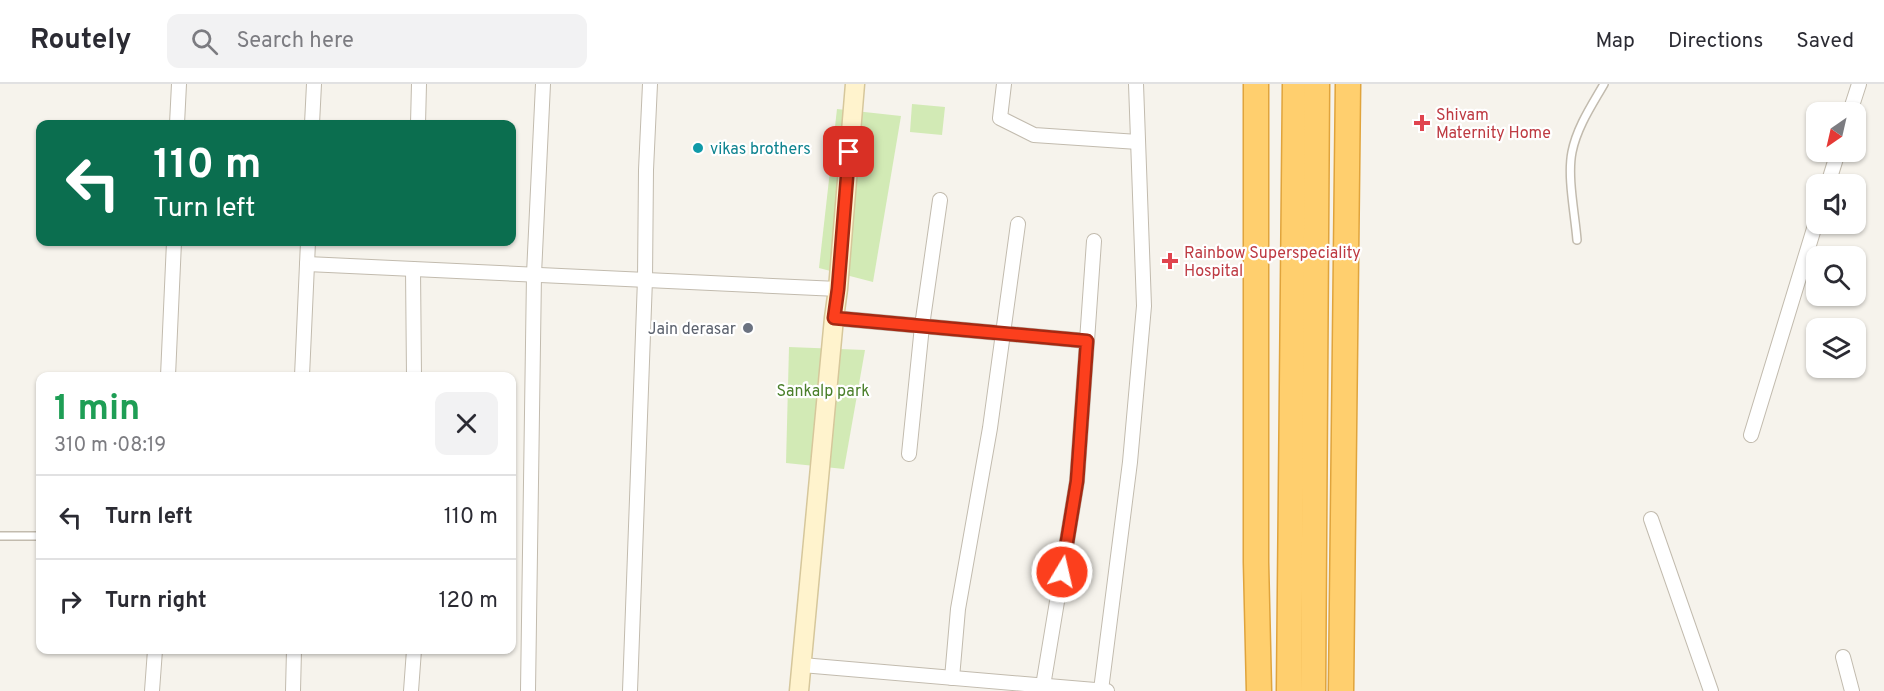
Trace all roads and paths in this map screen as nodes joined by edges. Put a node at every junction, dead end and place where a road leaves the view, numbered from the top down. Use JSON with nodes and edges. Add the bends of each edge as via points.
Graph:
{"nodes":[{"id":1,"x":179,"y":84,"type":"edge"},
{"id":2,"x":314,"y":84,"type":"edge"},
{"id":3,"x":419,"y":84,"type":"edge"},
{"id":4,"x":543,"y":84,"type":"edge"},
{"id":5,"x":650,"y":84,"type":"edge"},
{"id":6,"x":855,"y":84,"type":"edge"},
{"id":7,"x":1004,"y":84,"type":"edge"},
{"id":8,"x":1136,"y":84,"type":"edge"},
{"id":9,"x":1256,"y":84,"type":"edge"},
{"id":10,"x":1348,"y":84,"type":"edge"},
{"id":11,"x":1604,"y":84,"type":"edge"},
{"id":12,"x":1859,"y":84,"type":"edge"},
{"id":13,"x":1306,"y":90,"type":"edge"},
{"id":14,"x":1853,"y":102,"type":"edge"},
{"id":15,"x":177,"y":120,"type":"edge"},
{"id":16,"x":312,"y":120,"type":"edge"},
{"id":17,"x":418,"y":120,"type":"edge"},
{"id":18,"x":1138,"y":142,"type":"junction"},
{"id":19,"x":940,"y":200,"type":"dead end"},
{"id":20,"x":1018,"y":224,"type":"dead end"},
{"id":21,"x":1812,"y":234,"type":"edge"},
{"id":22,"x":1578,"y":240,"type":"dead end"},
{"id":23,"x":1094,"y":241,"type":"dead end"},
{"id":24,"x":174,"y":246,"type":"edge"},
{"id":25,"x":308,"y":246,"type":"edge"},
{"id":26,"x":307,"y":264,"type":"junction"},
{"id":27,"x":413,"y":269,"type":"junction"},
{"id":28,"x":534,"y":274,"type":"junction"},
{"id":29,"x":645,"y":279,"type":"junction"},
{"id":30,"x":838,"y":289,"type":"junction"},
{"id":31,"x":834,"y":318,"type":"junction"},
{"id":32,"x":922,"y":326,"type":"junction"},
{"id":33,"x":1003,"y":333,"type":"junction"},
{"id":34,"x":1087,"y":341,"type":"junction"},
{"id":35,"x":168,"y":372,"type":"edge"},
{"id":36,"x":302,"y":372,"type":"edge"},
{"id":37,"x":414,"y":372,"type":"edge"},
{"id":38,"x":1751,"y":435,"type":"dead end"},
{"id":39,"x":909,"y":454,"type":"dead end"},
{"id":40,"x":1651,"y":519,"type":"dead end"},
{"id":41,"x":0,"y":536,"type":"edge"},
{"id":42,"x":36,"y":536,"type":"edge"},
{"id":43,"x":1256,"y":562,"type":"junction"},
{"id":44,"x":1291,"y":567,"type":"junction"},
{"id":45,"x":154,"y":654,"type":"edge"},
{"id":46,"x":294,"y":654,"type":"edge"},
{"id":47,"x":414,"y":654,"type":"edge"},
{"id":48,"x":1843,"y":657,"type":"dead end"},
{"id":49,"x":802,"y":665,"type":"junction"},
{"id":50,"x":931,"y":676,"type":"junction"},
{"id":51,"x":952,"y":678,"type":"junction"},
{"id":52,"x":1043,"y":686,"type":"junction"},
{"id":53,"x":1101,"y":690,"type":"edge"},
{"id":54,"x":1708,"y":690,"type":"edge"},
{"id":55,"x":152,"y":691,"type":"edge"},
{"id":56,"x":293,"y":691,"type":"edge"},
{"id":57,"x":411,"y":691,"type":"edge"},
{"id":58,"x":528,"y":691,"type":"edge"},
{"id":59,"x":630,"y":691,"type":"edge"},
{"id":60,"x":799,"y":691,"type":"edge"},
{"id":61,"x":929,"y":691,"type":"edge"},
{"id":62,"x":1107,"y":691,"type":"edge"},
{"id":63,"x":1259,"y":691,"type":"edge"},
{"id":64,"x":1289,"y":691,"type":"edge"},
{"id":65,"x":1313,"y":691,"type":"edge"},
{"id":66,"x":1341,"y":691,"type":"edge"},
{"id":67,"x":1852,"y":691,"type":"edge"}],
"edges":[{"from":1,"to":15,"type":"street"},
{"from":2,"to":16,"type":"street"},
{"from":3,"to":17,"type":"street"},
{"from":4,"to":28,"type":"street"},
{"from":5,"to":29,"type":"street"},
{"from":6,"to":30,"type":"main road"},
{"from":7,"to":18,"type":"street","via":[[1000,118],[1034,135]]},
{"from":8,"to":18,"type":"street"},
{"from":9,"to":43,"type":"highway"},
{"from":10,"to":66,"type":"highway"},
{"from":11,"to":22,"type":"lane","via":[[1572,152]]},
{"from":12,"to":14,"type":"street"},
{"from":13,"to":44,"type":"highway"},
{"from":13,"to":65,"type":"highway"},
{"from":18,"to":53,"type":"street","via":[[1144,306],[1130,462]]},
{"from":19,"to":32,"type":"street"},
{"from":20,"to":33,"type":"street"},
{"from":21,"to":38,"type":"street"},
{"from":23,"to":34,"type":"street"},
{"from":24,"to":35,"type":"street"},
{"from":25,"to":26,"type":"street"},
{"from":26,"to":27,"type":"street"},
{"from":26,"to":36,"type":"street"},
{"from":27,"to":28,"type":"street"},
{"from":27,"to":37,"type":"street"},
{"from":28,"to":29,"type":"street"},
{"from":28,"to":58,"type":"street"},
{"from":29,"to":30,"type":"street"},
{"from":29,"to":59,"type":"street"},
{"from":30,"to":31,"type":"main road"},
{"from":31,"to":32,"type":"street"},
{"from":31,"to":49,"type":"main road"},
{"from":32,"to":33,"type":"street"},
{"from":32,"to":39,"type":"street"},
{"from":33,"to":34,"type":"street"},
{"from":33,"to":51,"type":"street","via":[[958,609]]},
{"from":34,"to":52,"type":"street","via":[[1077,481]]},
{"from":40,"to":54,"type":"street"},
{"from":41,"to":42,"type":"lane"},
{"from":43,"to":44,"type":"highway"},
{"from":43,"to":63,"type":"highway"},
{"from":44,"to":64,"type":"highway"},
{"from":45,"to":55,"type":"street"},
{"from":46,"to":56,"type":"street"},
{"from":47,"to":57,"type":"street"},
{"from":48,"to":67,"type":"street"},
{"from":49,"to":50,"type":"street"},
{"from":49,"to":60,"type":"main road"},
{"from":50,"to":51,"type":"street"},
{"from":50,"to":61,"type":"street"},
{"from":51,"to":52,"type":"street"},
{"from":52,"to":53,"type":"street"},
{"from":53,"to":62,"type":"street"}]}
